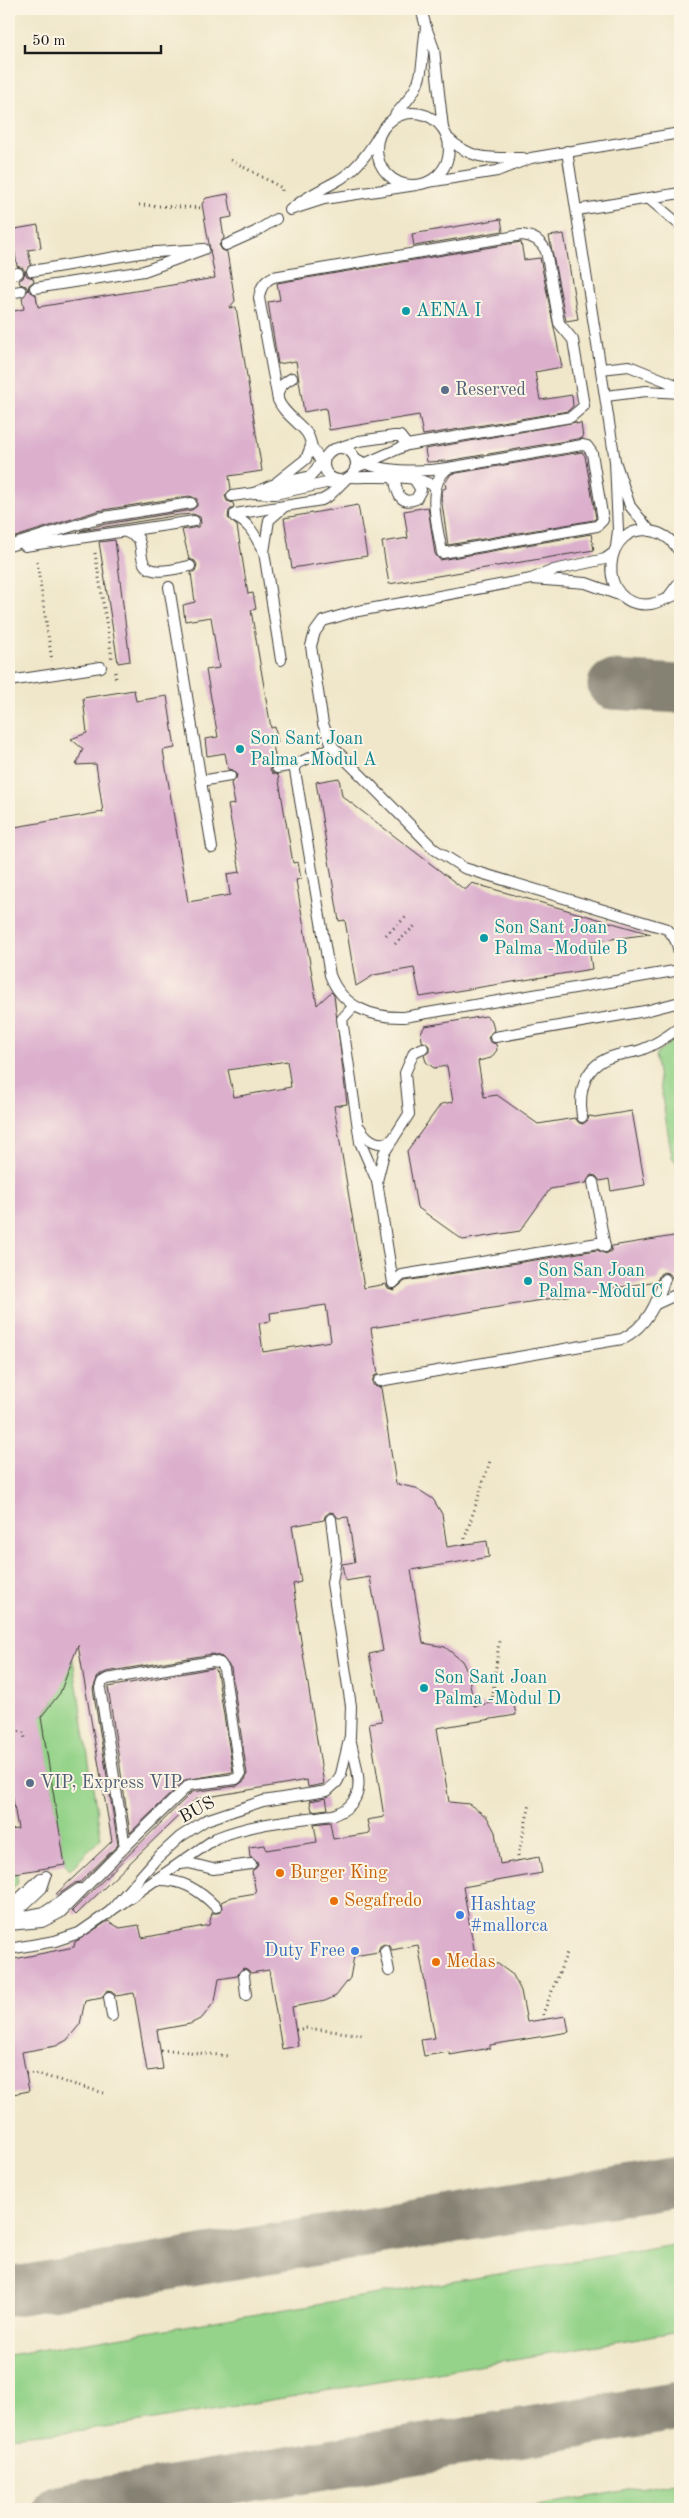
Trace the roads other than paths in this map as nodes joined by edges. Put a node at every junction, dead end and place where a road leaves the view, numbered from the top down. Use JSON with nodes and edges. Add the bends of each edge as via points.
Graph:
{"nodes":[{"id":1,"x":421,"y":9,"type":"edge"},
{"id":2,"x":426,"y":26,"type":"junction"},
{"id":3,"x":391,"y":119,"type":"junction"},
{"id":4,"x":443,"y":128,"type":"junction"},
{"id":5,"x":680,"y":133,"type":"edge"},
{"id":6,"x":380,"y":134,"type":"junction"},
{"id":7,"x":448,"y":138,"type":"junction"},
{"id":8,"x":567,"y":151,"type":"junction"},
{"id":9,"x":531,"y":158,"type":"junction"},
{"id":10,"x":428,"y":182,"type":"junction"},
{"id":11,"x":416,"y":185,"type":"junction"},
{"id":12,"x":680,"y":193,"type":"edge"},
{"id":13,"x":648,"y":198,"type":"junction"},
{"id":14,"x":576,"y":210,"type":"junction"},
{"id":15,"x":283,"y":214,"type":"junction"},
{"id":16,"x":680,"y":225,"type":"edge"},
{"id":17,"x":226,"y":244,"type":"dead end"},
{"id":18,"x":32,"y":271,"type":"dead end"},
{"id":19,"x":35,"y":288,"type":"dead end"},
{"id":20,"x":21,"y":291,"type":"dead end"},
{"id":21,"x":9,"y":293,"type":"edge"},
{"id":22,"x":601,"y":369,"type":"junction"},
{"id":23,"x":292,"y":378,"type":"dead end"},
{"id":24,"x":680,"y":392,"type":"edge"},
{"id":25,"x":606,"y":396,"type":"junction"},
{"id":26,"x":278,"y":400,"type":"junction"},
{"id":27,"x":407,"y":445,"type":"junction"},
{"id":28,"x":311,"y":446,"type":"junction"},
{"id":29,"x":338,"y":448,"type":"junction"},
{"id":30,"x":615,"y":461,"type":"junction"},
{"id":31,"x":324,"y":462,"type":"junction"},
{"id":32,"x":386,"y":468,"type":"junction"},
{"id":33,"x":448,"y":468,"type":"junction"},
{"id":34,"x":351,"y":471,"type":"junction"},
{"id":35,"x":394,"y":478,"type":"junction"},
{"id":36,"x":414,"y":479,"type":"junction"},
{"id":37,"x":272,"y":485,"type":"junction"},
{"id":38,"x":434,"y":488,"type":"junction"},
{"id":39,"x":254,"y":493,"type":"junction"},
{"id":40,"x":232,"y":496,"type":"dead end"},
{"id":41,"x":191,"y":503,"type":"dead end"},
{"id":42,"x":286,"y":506,"type":"junction"},
{"id":43,"x":194,"y":520,"type":"dead end"},
{"id":44,"x":650,"y":531,"type":"junction"},
{"id":45,"x":125,"y":532,"type":"junction"},
{"id":46,"x":9,"y":548,"type":"edge"},
{"id":47,"x":679,"y":549,"type":"edge"},
{"id":48,"x":614,"y":550,"type":"junction"},
{"id":49,"x":264,"y":552,"type":"junction"},
{"id":50,"x":190,"y":566,"type":"dead end"},
{"id":51,"x":532,"y":579,"type":"junction"},
{"id":52,"x":680,"y":581,"type":"edge"},
{"id":53,"x":169,"y":587,"type":"dead end"},
{"id":54,"x":680,"y":593,"type":"edge"},
{"id":55,"x":627,"y":598,"type":"junction"},
{"id":56,"x":662,"y":601,"type":"junction"},
{"id":57,"x":281,"y":660,"type":"dead end"},
{"id":58,"x":101,"y":667,"type":"dead end"},
{"id":59,"x":9,"y":681,"type":"edge"},
{"id":60,"x":333,"y":747,"type":"junction"},
{"id":61,"x":294,"y":765,"type":"junction"},
{"id":62,"x":277,"y":768,"type":"dead end"},
{"id":63,"x":230,"y":776,"type":"dead end"},
{"id":64,"x":200,"y":781,"type":"junction"},
{"id":65,"x":212,"y":848,"type":"dead end"},
{"id":66,"x":680,"y":958,"type":"edge"},
{"id":67,"x":680,"y":970,"type":"edge"},
{"id":68,"x":680,"y":1002,"type":"edge"},
{"id":69,"x":354,"y":1006,"type":"junction"},
{"id":70,"x":680,"y":1026,"type":"edge"},
{"id":71,"x":495,"y":1037,"type":"dead end"},
{"id":72,"x":424,"y":1048,"type":"dead end"},
{"id":73,"x":582,"y":1117,"type":"dead end"},
{"id":74,"x":358,"y":1126,"type":"junction"},
{"id":75,"x":394,"y":1138,"type":"junction"},
{"id":76,"x":377,"y":1181,"type":"junction"},
{"id":77,"x":593,"y":1182,"type":"dead end"},
{"id":78,"x":665,"y":1279,"type":"dead end"},
{"id":79,"x":680,"y":1293,"type":"edge"},
{"id":80,"x":656,"y":1304,"type":"junction"},
{"id":81,"x":379,"y":1381,"type":"dead end"},
{"id":82,"x":331,"y":1519,"type":"dead end"},
{"id":83,"x":350,"y":1736,"type":"junction"},
{"id":84,"x":125,"y":1847,"type":"junction"},
{"id":85,"x":180,"y":1864,"type":"junction"},
{"id":86,"x":251,"y":1864,"type":"dead end"},
{"id":87,"x":44,"y":1877,"type":"dead end"},
{"id":88,"x":156,"y":1880,"type":"junction"},
{"id":89,"x":90,"y":1882,"type":"junction"},
{"id":90,"x":216,"y":1907,"type":"dead end"},
{"id":91,"x":108,"y":1914,"type":"junction"},
{"id":92,"x":10,"y":1915,"type":"edge"},
{"id":93,"x":9,"y":1925,"type":"edge"},
{"id":94,"x":9,"y":1949,"type":"edge"},
{"id":95,"x":385,"y":1951,"type":"dead end"},
{"id":96,"x":389,"y":1971,"type":"dead end"},
{"id":97,"x":244,"y":1974,"type":"dead end"},
{"id":98,"x":246,"y":1995,"type":"dead end"},
{"id":99,"x":109,"y":1997,"type":"dead end"},
{"id":100,"x":112,"y":2016,"type":"dead end"}],
"edges":[{"from":1,"to":2,"type":"lane"},
{"from":2,"to":3,"type":"lane","via":[[418,86]]},
{"from":2,"to":4,"type":"lane","via":[[434,49]]},
{"from":3,"to":4,"type":"lane","via":[[407,113],[424,114]]},
{"from":3,"to":6,"type":"lane"},
{"from":4,"to":7,"type":"lane"},
{"from":5,"to":8,"type":"lane"},
{"from":6,"to":11,"type":"lane","via":[[376,147],[384,170],[398,182]]},
{"from":6,"to":15,"type":"lane","via":[[346,174],[315,190]]},
{"from":7,"to":9,"type":"lane","via":[[459,148],[480,157]]},
{"from":7,"to":10,"type":"lane","via":[[450,148],[445,168]]},
{"from":8,"to":9,"type":"lane"},
{"from":8,"to":14,"type":"lane"},
{"from":9,"to":10,"type":"lane","via":[[497,170]]},
{"from":10,"to":11,"type":"lane"},
{"from":11,"to":15,"type":"lane","via":[[324,199]]},
{"from":12,"to":13,"type":"lane"},
{"from":13,"to":14,"type":"lane"},
{"from":13,"to":16,"type":"lane"},
{"from":14,"to":22,"type":"lane"},
{"from":15,"to":17,"type":"lane"},
{"from":18,"to":19,"type":"lane","via":[[140,253],[207,249],[144,271]]},
{"from":20,"to":21,"type":"lane"},
{"from":22,"to":24,"type":"lane","via":[[628,366],[671,383]]},
{"from":22,"to":25,"type":"lane"},
{"from":23,"to":26,"type":"lane","via":[[280,388]]},
{"from":24,"to":25,"type":"lane","via":[[646,391]]},
{"from":25,"to":30,"type":"lane"},
{"from":26,"to":27,"type":"lane","via":[[259,298],[267,280],[522,235],[542,243],[559,323],[573,340],[584,406],[570,417]]},
{"from":26,"to":28,"type":"lane","via":[[306,431]]},
{"from":27,"to":29,"type":"lane","via":[[400,436],[394,436]]},
{"from":27,"to":34,"type":"lane"},
{"from":28,"to":31,"type":"lane"},
{"from":28,"to":37,"type":"lane","via":[[306,459]]},
{"from":29,"to":31,"type":"lane","via":[[328,452]]},
{"from":29,"to":34,"type":"lane","via":[[348,450]]},
{"from":30,"to":44,"type":"lane","via":[[630,506]]},
{"from":30,"to":48,"type":"lane","via":[[618,530]]},
{"from":31,"to":34,"type":"lane","via":[[330,477]]},
{"from":31,"to":37,"type":"lane","via":[[311,476]]},
{"from":32,"to":33,"type":"lane"},
{"from":32,"to":34,"type":"lane"},
{"from":32,"to":35,"type":"lane"},
{"from":33,"to":38,"type":"lane"},
{"from":33,"to":38,"type":"lane","via":[[586,446],[592,454],[603,520],[597,526],[442,553]]},
{"from":34,"to":35,"type":"lane"},
{"from":34,"to":39,"type":"lane","via":[[275,494]]},
{"from":34,"to":42,"type":"lane","via":[[322,500]]},
{"from":35,"to":36,"type":"lane"},
{"from":35,"to":36,"type":"lane","via":[[396,493],[406,500],[419,496],[421,490]]},
{"from":36,"to":38,"type":"lane","via":[[430,482]]},
{"from":37,"to":39,"type":"lane"},
{"from":39,"to":40,"type":"lane"},
{"from":41,"to":46,"type":"lane","via":[[98,518]]},
{"from":42,"to":49,"type":"lane","via":[[269,520]]},
{"from":42,"to":49,"type":"lane","via":[[235,516],[253,530]]},
{"from":43,"to":45,"type":"lane"},
{"from":44,"to":47,"type":"lane","via":[[669,538]]},
{"from":44,"to":48,"type":"lane","via":[[631,534]]},
{"from":45,"to":46,"type":"lane"},
{"from":45,"to":50,"type":"lane","via":[[138,538],[143,562],[149,568],[162,570]]},
{"from":48,"to":51,"type":"lane","via":[[605,559],[554,570]]},
{"from":48,"to":55,"type":"lane","via":[[610,574],[619,592]]},
{"from":49,"to":57,"type":"lane"},
{"from":51,"to":55,"type":"lane","via":[[586,583]]},
{"from":51,"to":60,"type":"lane","via":[[353,612],[323,621],[311,646],[322,724]]},
{"from":52,"to":56,"type":"lane"},
{"from":53,"to":64,"type":"lane"},
{"from":54,"to":56,"type":"lane"},
{"from":55,"to":56,"type":"lane","via":[[638,603]]},
{"from":58,"to":59,"type":"lane"},
{"from":60,"to":61,"type":"lane"},
{"from":60,"to":66,"type":"lane","via":[[434,850],[448,860],[480,873],[667,929],[678,944]]},
{"from":61,"to":62,"type":"lane"},
{"from":61,"to":69,"type":"lane","via":[[330,975],[334,986]]},
{"from":63,"to":64,"type":"lane"},
{"from":64,"to":65,"type":"lane"},
{"from":67,"to":69,"type":"lane","via":[[404,1017],[378,1016]]},
{"from":68,"to":71,"type":"lane"},
{"from":69,"to":74,"type":"lane","via":[[342,1019]]},
{"from":70,"to":73,"type":"lane","via":[[650,1046],[598,1063],[583,1082]]},
{"from":72,"to":75,"type":"lane","via":[[414,1052],[407,1069],[409,1114]]},
{"from":74,"to":75,"type":"lane","via":[[370,1140],[383,1143]]},
{"from":74,"to":76,"type":"lane","via":[[360,1142]]},
{"from":75,"to":76,"type":"lane","via":[[381,1159]]},
{"from":76,"to":77,"type":"lane","via":[[392,1283],[402,1275],[598,1243],[605,1247]]},
{"from":78,"to":80,"type":"lane"},
{"from":79,"to":80,"type":"lane"},
{"from":80,"to":81,"type":"lane","via":[[643,1325],[622,1339]]},
{"from":82,"to":83,"type":"lane","via":[[336,1559],[332,1583],[351,1706]]},
{"from":83,"to":85,"type":"lane","via":[[359,1784],[357,1798],[343,1812],[234,1831],[216,1838]]},
{"from":83,"to":91,"type":"lane","name":"BUS","via":[[341,1774],[333,1788],[263,1801],[206,1820],[180,1837],[156,1859]]},
{"from":84,"to":84,"type":"lane","via":[[189,1785],[240,1775],[224,1669],[220,1662],[102,1682],[100,1688]]},
{"from":84,"to":89,"type":"lane"},
{"from":85,"to":86,"type":"lane","via":[[213,1869]]},
{"from":85,"to":88,"type":"lane"},
{"from":87,"to":92,"type":"lane"},
{"from":88,"to":90,"type":"lane","via":[[184,1883]]},
{"from":88,"to":91,"type":"lane"},
{"from":89,"to":92,"type":"lane","via":[[45,1912]]},
{"from":89,"to":93,"type":"lane","via":[[68,1907],[51,1918]]},
{"from":91,"to":94,"type":"lane","via":[[67,1938]]},
{"from":95,"to":96,"type":"lane"},
{"from":97,"to":98,"type":"lane"},
{"from":99,"to":100,"type":"lane"}]}
